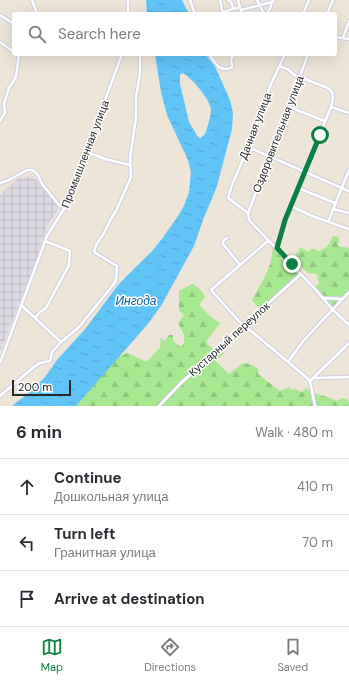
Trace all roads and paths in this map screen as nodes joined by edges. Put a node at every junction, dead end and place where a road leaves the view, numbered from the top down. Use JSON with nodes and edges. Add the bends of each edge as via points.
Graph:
{"nodes":[{"id":1,"x":32,"y":0,"type":"edge"},
{"id":2,"x":128,"y":0,"type":"edge"},
{"id":3,"x":190,"y":0,"type":"edge"},
{"id":4,"x":220,"y":0,"type":"edge"},
{"id":5,"x":228,"y":0,"type":"edge"},
{"id":6,"x":238,"y":0,"type":"edge"},
{"id":7,"x":257,"y":0,"type":"edge"},
{"id":8,"x":309,"y":0,"type":"edge"},
{"id":9,"x":333,"y":0,"type":"edge"},
{"id":10,"x":273,"y":1,"type":"edge"},
{"id":11,"x":259,"y":5,"type":"junction"},
{"id":12,"x":233,"y":8,"type":"junction"},
{"id":13,"x":241,"y":8,"type":"junction"},
{"id":14,"x":36,"y":12,"type":"edge"},
{"id":15,"x":128,"y":12,"type":"edge"},
{"id":16,"x":194,"y":12,"type":"edge"},
{"id":17,"x":223,"y":12,"type":"edge"},
{"id":18,"x":225,"y":12,"type":"edge"},
{"id":19,"x":242,"y":12,"type":"edge"},
{"id":20,"x":264,"y":12,"type":"edge"},
{"id":21,"x":267,"y":12,"type":"edge"},
{"id":22,"x":304,"y":12,"type":"edge"},
{"id":23,"x":328,"y":12,"type":"edge"},
{"id":24,"x":0,"y":15,"type":"edge"},
{"id":25,"x":349,"y":21,"type":"edge"},
{"id":26,"x":12,"y":23,"type":"edge"},
{"id":27,"x":337,"y":37,"type":"edge"},
{"id":28,"x":343,"y":38,"type":"junction"},
{"id":29,"x":349,"y":39,"type":"edge"},
{"id":30,"x":0,"y":42,"type":"edge"},
{"id":31,"x":12,"y":51,"type":"edge"},
{"id":32,"x":19,"y":56,"type":"edge"},
{"id":33,"x":121,"y":56,"type":"edge"},
{"id":34,"x":140,"y":56,"type":"edge"},
{"id":35,"x":211,"y":56,"type":"edge"},
{"id":36,"x":233,"y":56,"type":"edge"},
{"id":37,"x":284,"y":56,"type":"edge"},
{"id":38,"x":307,"y":56,"type":"edge"},
{"id":39,"x":280,"y":66,"type":"junction"},
{"id":40,"x":300,"y":77,"type":"junction"},
{"id":41,"x":332,"y":107,"type":"junction"},
{"id":42,"x":289,"y":108,"type":"junction"},
{"id":43,"x":349,"y":113,"type":"edge"},
{"id":44,"x":0,"y":121,"type":"edge"},
{"id":45,"x":325,"y":121,"type":"junction"},
{"id":46,"x":248,"y":147,"type":"junction"},
{"id":47,"x":87,"y":152,"type":"junction"},
{"id":48,"x":271,"y":156,"type":"junction"},
{"id":49,"x":130,"y":165,"type":"junction"},
{"id":50,"x":349,"y":170,"type":"edge"},
{"id":51,"x":305,"y":172,"type":"junction"},
{"id":52,"x":0,"y":183,"type":"edge"},
{"id":53,"x":342,"y":187,"type":"junction"},
{"id":54,"x":298,"y":188,"type":"junction"},
{"id":55,"x":349,"y":191,"type":"edge"},
{"id":56,"x":336,"y":203,"type":"junction"},
{"id":57,"x":291,"y":206,"type":"junction"},
{"id":58,"x":64,"y":209,"type":"junction"},
{"id":59,"x":333,"y":209,"type":"junction"},
{"id":60,"x":248,"y":213,"type":"junction"},
{"id":61,"x":349,"y":213,"type":"edge"},
{"id":62,"x":328,"y":222,"type":"junction"},
{"id":63,"x":349,"y":230,"type":"edge"},
{"id":64,"x":227,"y":238,"type":"dead end"},
{"id":65,"x":269,"y":240,"type":"junction"},
{"id":66,"x":45,"y":241,"type":"junction"},
{"id":67,"x":277,"y":248,"type":"junction"},
{"id":68,"x":240,"y":265,"type":"junction"},
{"id":69,"x":301,"y":274,"type":"junction"},
{"id":70,"x":349,"y":292,"type":"edge"},
{"id":71,"x":324,"y":298,"type":"junction"},
{"id":72,"x":343,"y":299,"type":"junction"},
{"id":73,"x":21,"y":305,"type":"junction"},
{"id":74,"x":333,"y":310,"type":"junction"},
{"id":75,"x":35,"y":318,"type":"junction"},
{"id":76,"x":349,"y":325,"type":"edge"},
{"id":77,"x":244,"y":326,"type":"junction"},
{"id":78,"x":60,"y":342,"type":"junction"},
{"id":79,"x":349,"y":343,"type":"edge"},
{"id":80,"x":288,"y":362,"type":"junction"},
{"id":81,"x":0,"y":363,"type":"edge"},
{"id":82,"x":349,"y":377,"type":"edge"},
{"id":83,"x":314,"y":378,"type":"junction"},
{"id":84,"x":310,"y":382,"type":"junction"},
{"id":85,"x":0,"y":396,"type":"edge"},
{"id":86,"x":158,"y":406,"type":"edge"},
{"id":87,"x":315,"y":406,"type":"edge"}],
"edges":[{"from":1,"to":14,"type":"street"},
{"from":2,"to":15,"type":"street"},
{"from":3,"to":16,"type":"street"},
{"from":4,"to":17,"type":"street"},
{"from":5,"to":12,"type":"street"},
{"from":6,"to":13,"type":"street"},
{"from":7,"to":11,"type":"street"},
{"from":8,"to":22,"type":"street"},
{"from":9,"to":23,"type":"street"},
{"from":10,"to":11,"type":"street"},
{"from":10,"to":21,"type":"street"},
{"from":11,"to":13,"type":"street"},
{"from":11,"to":20,"type":"street"},
{"from":12,"to":13,"type":"street"},
{"from":12,"to":18,"type":"street"},
{"from":13,"to":19,"type":"street"},
{"from":24,"to":26,"type":"street"},
{"from":25,"to":28,"type":"street"},
{"from":27,"to":28,"type":"street"},
{"from":28,"to":29,"type":"street"},
{"from":30,"to":31,"type":"street"},
{"from":32,"to":44,"type":"street","via":[[16,78],[9,88],[4,104],[5,113]]},
{"from":33,"to":47,"type":"street","name":"Промышленная улица"},
{"from":34,"to":49,"type":"street"},
{"from":35,"to":36,"type":"street","via":[[222,69],[229,70],[232,68]]},
{"from":37,"to":39,"type":"street","name":"Дачная улица"},
{"from":38,"to":40,"type":"street","name":"Оздоровительная улица"},
{"from":39,"to":40,"type":"street"},
{"from":39,"to":46,"type":"street","name":"Дачная улица"},
{"from":40,"to":41,"type":"street","via":[[332,91]]},
{"from":40,"to":42,"type":"street","name":"Оздоровительная улица"},
{"from":41,"to":43,"type":"street"},
{"from":41,"to":45,"type":"street"},
{"from":42,"to":45,"type":"street"},
{"from":42,"to":48,"type":"street","name":"Оздоровительная улица"},
{"from":45,"to":51,"type":"street"},
{"from":46,"to":48,"type":"street"},
{"from":46,"to":60,"type":"street","name":"Дачная улица","via":[[228,200]]},
{"from":47,"to":49,"type":"street"},
{"from":47,"to":58,"type":"street","name":"Промышленная улица"},
{"from":48,"to":51,"type":"street"},
{"from":48,"to":60,"type":"street","name":"Оздоровительная улица"},
{"from":49,"to":78,"type":"street","via":[[131,177],[124,196],[94,252],[117,266],[116,280],[79,327]]},
{"from":50,"to":53,"type":"street"},
{"from":51,"to":53,"type":"street"},
{"from":51,"to":54,"type":"street"},
{"from":52,"to":58,"type":"street","via":[[33,170]]},
{"from":53,"to":55,"type":"street"},
{"from":53,"to":56,"type":"street"},
{"from":54,"to":56,"type":"street"},
{"from":54,"to":57,"type":"street"},
{"from":56,"to":59,"type":"street"},
{"from":57,"to":62,"type":"street"},
{"from":57,"to":67,"type":"street"},
{"from":58,"to":66,"type":"street","name":"Промышленная улица"},
{"from":59,"to":61,"type":"street"},
{"from":59,"to":62,"type":"street"},
{"from":60,"to":65,"type":"street","via":[[249,220]]},
{"from":62,"to":63,"type":"street"},
{"from":64,"to":68,"type":"street","via":[[223,244]]},
{"from":65,"to":67,"type":"street"},
{"from":65,"to":68,"type":"street"},
{"from":66,"to":73,"type":"street","name":"Промышленная улица"},
{"from":66,"to":75,"type":"street","via":[[70,251],[69,264],[46,308]]},
{"from":67,"to":69,"type":"street"},
{"from":68,"to":77,"type":"street","via":[[212,290]]},
{"from":69,"to":71,"type":"street"},
{"from":69,"to":77,"type":"street","name":"Кустарный переулок"},
{"from":70,"to":72,"type":"street"},
{"from":71,"to":72,"type":"street"},
{"from":71,"to":74,"type":"street"},
{"from":72,"to":74,"type":"street"},
{"from":73,"to":75,"type":"street"},
{"from":73,"to":81,"type":"street","name":"Промышленная улица"},
{"from":74,"to":76,"type":"street"},
{"from":74,"to":80,"type":"street","via":[[304,340]]},
{"from":75,"to":78,"type":"street"},
{"from":77,"to":80,"type":"street"},
{"from":77,"to":86,"type":"street","name":"Кустарный переулок"},
{"from":78,"to":85,"type":"street","via":[[52,352],[50,361],[35,366]]},
{"from":79,"to":83,"type":"street"},
{"from":80,"to":84,"type":"street"},
{"from":82,"to":83,"type":"street"},
{"from":83,"to":84,"type":"street"},
{"from":84,"to":87,"type":"street"}]}
